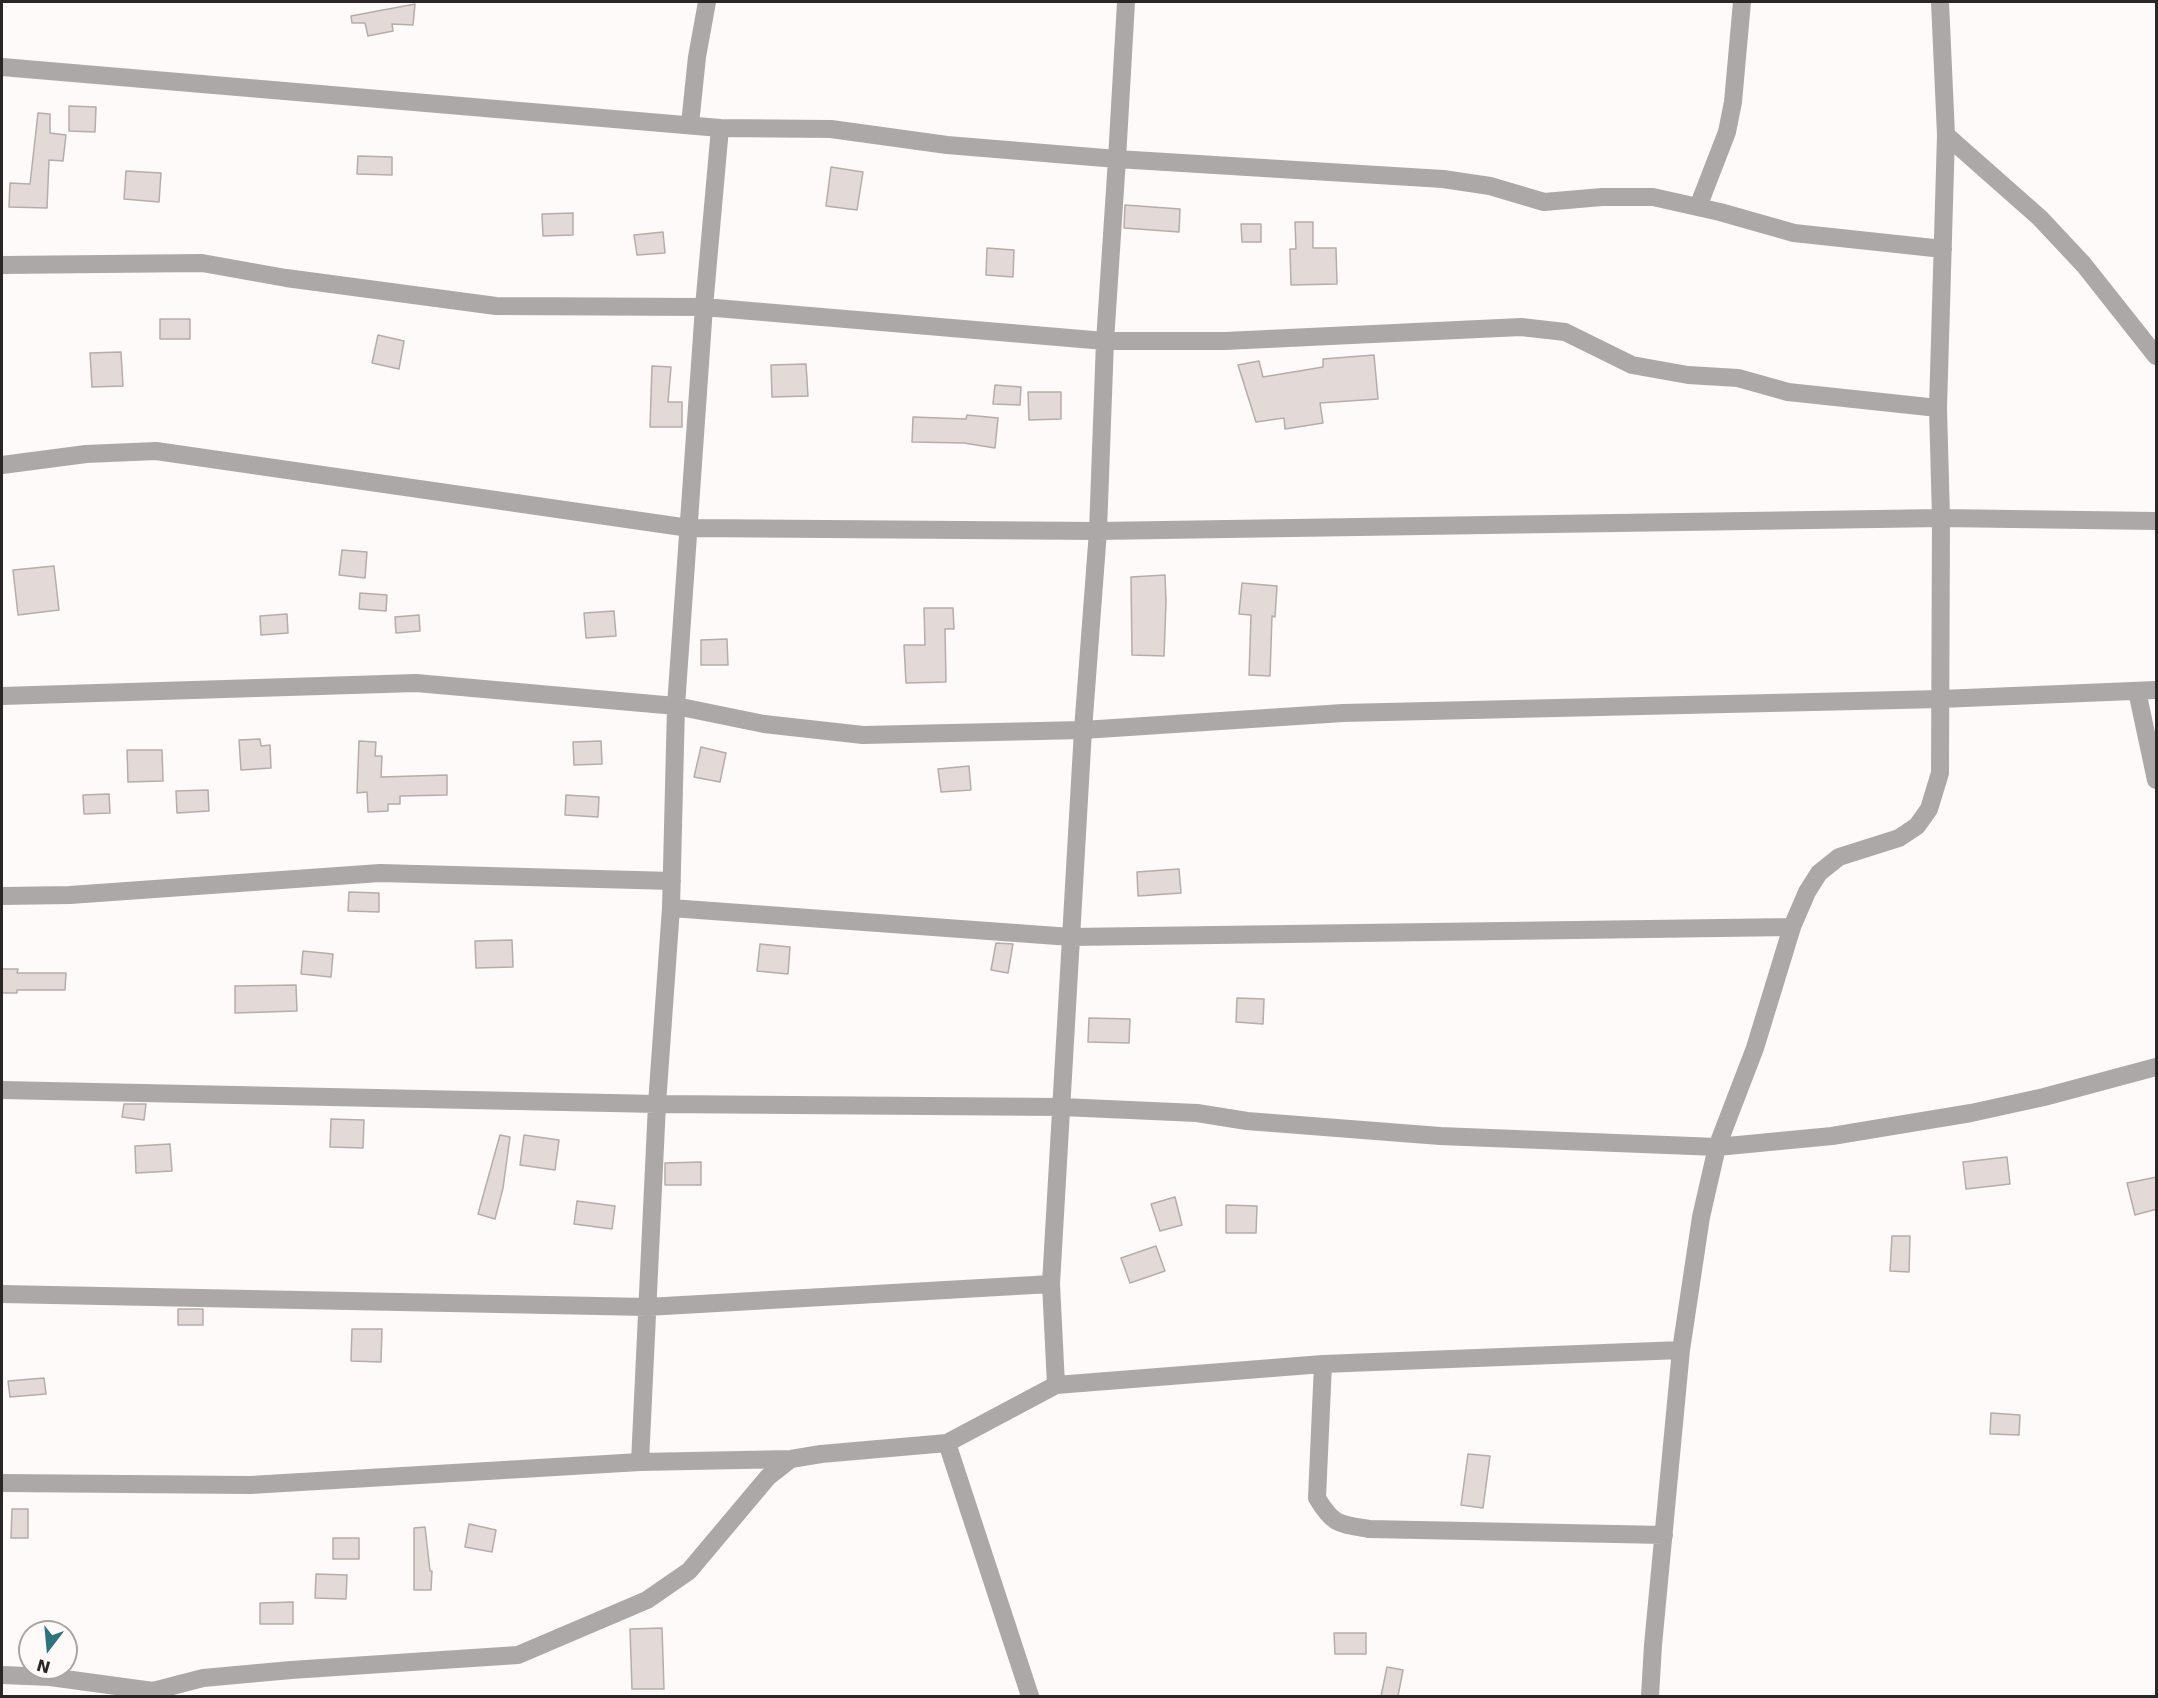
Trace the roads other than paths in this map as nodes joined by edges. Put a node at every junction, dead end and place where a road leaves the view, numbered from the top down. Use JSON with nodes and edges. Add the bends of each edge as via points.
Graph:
{"nodes":[{"id":1,"x":707,"y":2,"type":"edge"},
{"id":2,"x":1126,"y":2,"type":"edge"},
{"id":3,"x":1742,"y":2,"type":"edge"},
{"id":4,"x":1940,"y":2,"type":"edge"},
{"id":5,"x":2,"y":67,"type":"edge"},
{"id":6,"x":690,"y":124,"type":"junction"},
{"id":7,"x":720,"y":128,"type":"junction"},
{"id":8,"x":1946,"y":135,"type":"junction"},
{"id":9,"x":1117,"y":159,"type":"junction"},
{"id":10,"x":1698,"y":207,"type":"junction"},
{"id":11,"x":1943,"y":249,"type":"junction"},
{"id":12,"x":2,"y":265,"type":"edge"},
{"id":13,"x":704,"y":307,"type":"junction"},
{"id":14,"x":1105,"y":341,"type":"junction"},
{"id":15,"x":2157,"y":356,"type":"edge"},
{"id":16,"x":1938,"y":408,"type":"junction"},
{"id":17,"x":2,"y":465,"type":"edge"},
{"id":18,"x":1941,"y":518,"type":"junction"},
{"id":19,"x":2157,"y":521,"type":"edge"},
{"id":20,"x":689,"y":528,"type":"junction"},
{"id":21,"x":1098,"y":531,"type":"junction"},
{"id":22,"x":2157,"y":690,"type":"edge"},
{"id":23,"x":2137,"y":692,"type":"junction"},
{"id":24,"x":2,"y":696,"type":"edge"},
{"id":25,"x":1941,"y":699,"type":"junction"},
{"id":26,"x":676,"y":706,"type":"junction"},
{"id":27,"x":1083,"y":730,"type":"junction"},
{"id":28,"x":2157,"y":780,"type":"edge"},
{"id":29,"x":672,"y":881,"type":"junction"},
{"id":30,"x":2,"y":896,"type":"edge"},
{"id":31,"x":671,"y":908,"type":"junction"},
{"id":32,"x":1792,"y":927,"type":"junction"},
{"id":33,"x":1071,"y":937,"type":"junction"},
{"id":34,"x":2157,"y":1067,"type":"edge"},
{"id":35,"x":2,"y":1090,"type":"edge"},
{"id":36,"x":657,"y":1104,"type":"junction"},
{"id":37,"x":1062,"y":1107,"type":"junction"},
{"id":38,"x":1717,"y":1147,"type":"junction"},
{"id":39,"x":1051,"y":1284,"type":"junction"},
{"id":40,"x":2,"y":1294,"type":"edge"},
{"id":41,"x":647,"y":1307,"type":"junction"},
{"id":42,"x":1681,"y":1350,"type":"junction"},
{"id":43,"x":1323,"y":1364,"type":"junction"},
{"id":44,"x":1056,"y":1385,"type":"junction"},
{"id":45,"x":947,"y":1443,"type":"junction"},
{"id":46,"x":791,"y":1459,"type":"junction"},
{"id":47,"x":640,"y":1462,"type":"junction"},
{"id":48,"x":2,"y":1483,"type":"edge"},
{"id":49,"x":1664,"y":1535,"type":"junction"},
{"id":50,"x":2,"y":1675,"type":"edge"},
{"id":51,"x":1030,"y":1696,"type":"edge"},
{"id":52,"x":1650,"y":1696,"type":"edge"}],
"edges":[{"from":1,"to":6,"type":"street"},
{"from":2,"to":9,"type":"street"},
{"from":3,"to":10,"type":"street","via":[[1727,132]]},
{"from":4,"to":8,"type":"street"},
{"from":5,"to":6,"type":"street"},
{"from":6,"to":7,"type":"street"},
{"from":7,"to":9,"type":"street","via":[[831,129]]},
{"from":7,"to":13,"type":"street"},
{"from":8,"to":11,"type":"street"},
{"from":8,"to":15,"type":"street","via":[[2040,218],[2084,265]]},
{"from":9,"to":10,"type":"street","via":[[1443,179],[1490,186],[1544,202],[1653,196]]},
{"from":9,"to":14,"type":"street"},
{"from":10,"to":11,"type":"street","via":[[1794,233]]},
{"from":11,"to":16,"type":"street"},
{"from":12,"to":13,"type":"street","via":[[202,263],[496,306]]},
{"from":13,"to":14,"type":"street"},
{"from":13,"to":20,"type":"street"},
{"from":14,"to":16,"type":"street","via":[[1225,341],[1521,327],[1565,332],[1632,364],[1688,375],[1738,378],[1788,392]]},
{"from":14,"to":21,"type":"street"},
{"from":16,"to":18,"type":"street"},
{"from":17,"to":20,"type":"street","via":[[86,454],[156,452]]},
{"from":18,"to":19,"type":"street"},
{"from":18,"to":21,"type":"street"},
{"from":18,"to":25,"type":"street"},
{"from":20,"to":21,"type":"street"},
{"from":20,"to":26,"type":"street"},
{"from":21,"to":27,"type":"street"},
{"from":22,"to":23,"type":"street"},
{"from":23,"to":25,"type":"street"},
{"from":23,"to":28,"type":"street"},
{"from":24,"to":26,"type":"street","via":[[416,683]]},
{"from":25,"to":27,"type":"street","via":[[1343,713]]},
{"from":25,"to":32,"type":"street","via":[[1940,773],[1929,809],[1917,826],[1899,838],[1839,857],[1819,873]]},
{"from":26,"to":27,"type":"street","via":[[764,724],[863,735]]},
{"from":26,"to":29,"type":"street"},
{"from":27,"to":33,"type":"street"},
{"from":29,"to":30,"type":"street","via":[[380,873],[70,895]]},
{"from":29,"to":31,"type":"street"},
{"from":31,"to":33,"type":"street"},
{"from":31,"to":36,"type":"street"},
{"from":32,"to":33,"type":"street"},
{"from":32,"to":38,"type":"street","via":[[1755,1048]]},
{"from":33,"to":37,"type":"street"},
{"from":34,"to":38,"type":"street","via":[[1971,1113],[1832,1136]]},
{"from":35,"to":36,"type":"street"},
{"from":36,"to":37,"type":"street"},
{"from":36,"to":41,"type":"street"},
{"from":37,"to":38,"type":"street","via":[[1197,1113],[1247,1121],[1440,1136]]},
{"from":37,"to":39,"type":"street"},
{"from":38,"to":42,"type":"street","via":[[1701,1217]]},
{"from":39,"to":41,"type":"street"},
{"from":39,"to":44,"type":"street"},
{"from":40,"to":41,"type":"street"},
{"from":41,"to":47,"type":"street"},
{"from":42,"to":43,"type":"street"},
{"from":42,"to":49,"type":"street"},
{"from":43,"to":44,"type":"street"},
{"from":43,"to":49,"type":"street","via":[[1317,1498],[1328,1517],[1369,1529]]},
{"from":44,"to":45,"type":"street"},
{"from":45,"to":46,"type":"street"},
{"from":45,"to":51,"type":"street"},
{"from":46,"to":47,"type":"street"},
{"from":46,"to":50,"type":"street","via":[[768,1477],[689,1571],[647,1600],[518,1655],[203,1678],[153,1691],[50,1677]]},
{"from":47,"to":48,"type":"street","via":[[250,1485]]},
{"from":49,"to":52,"type":"street"}]}
